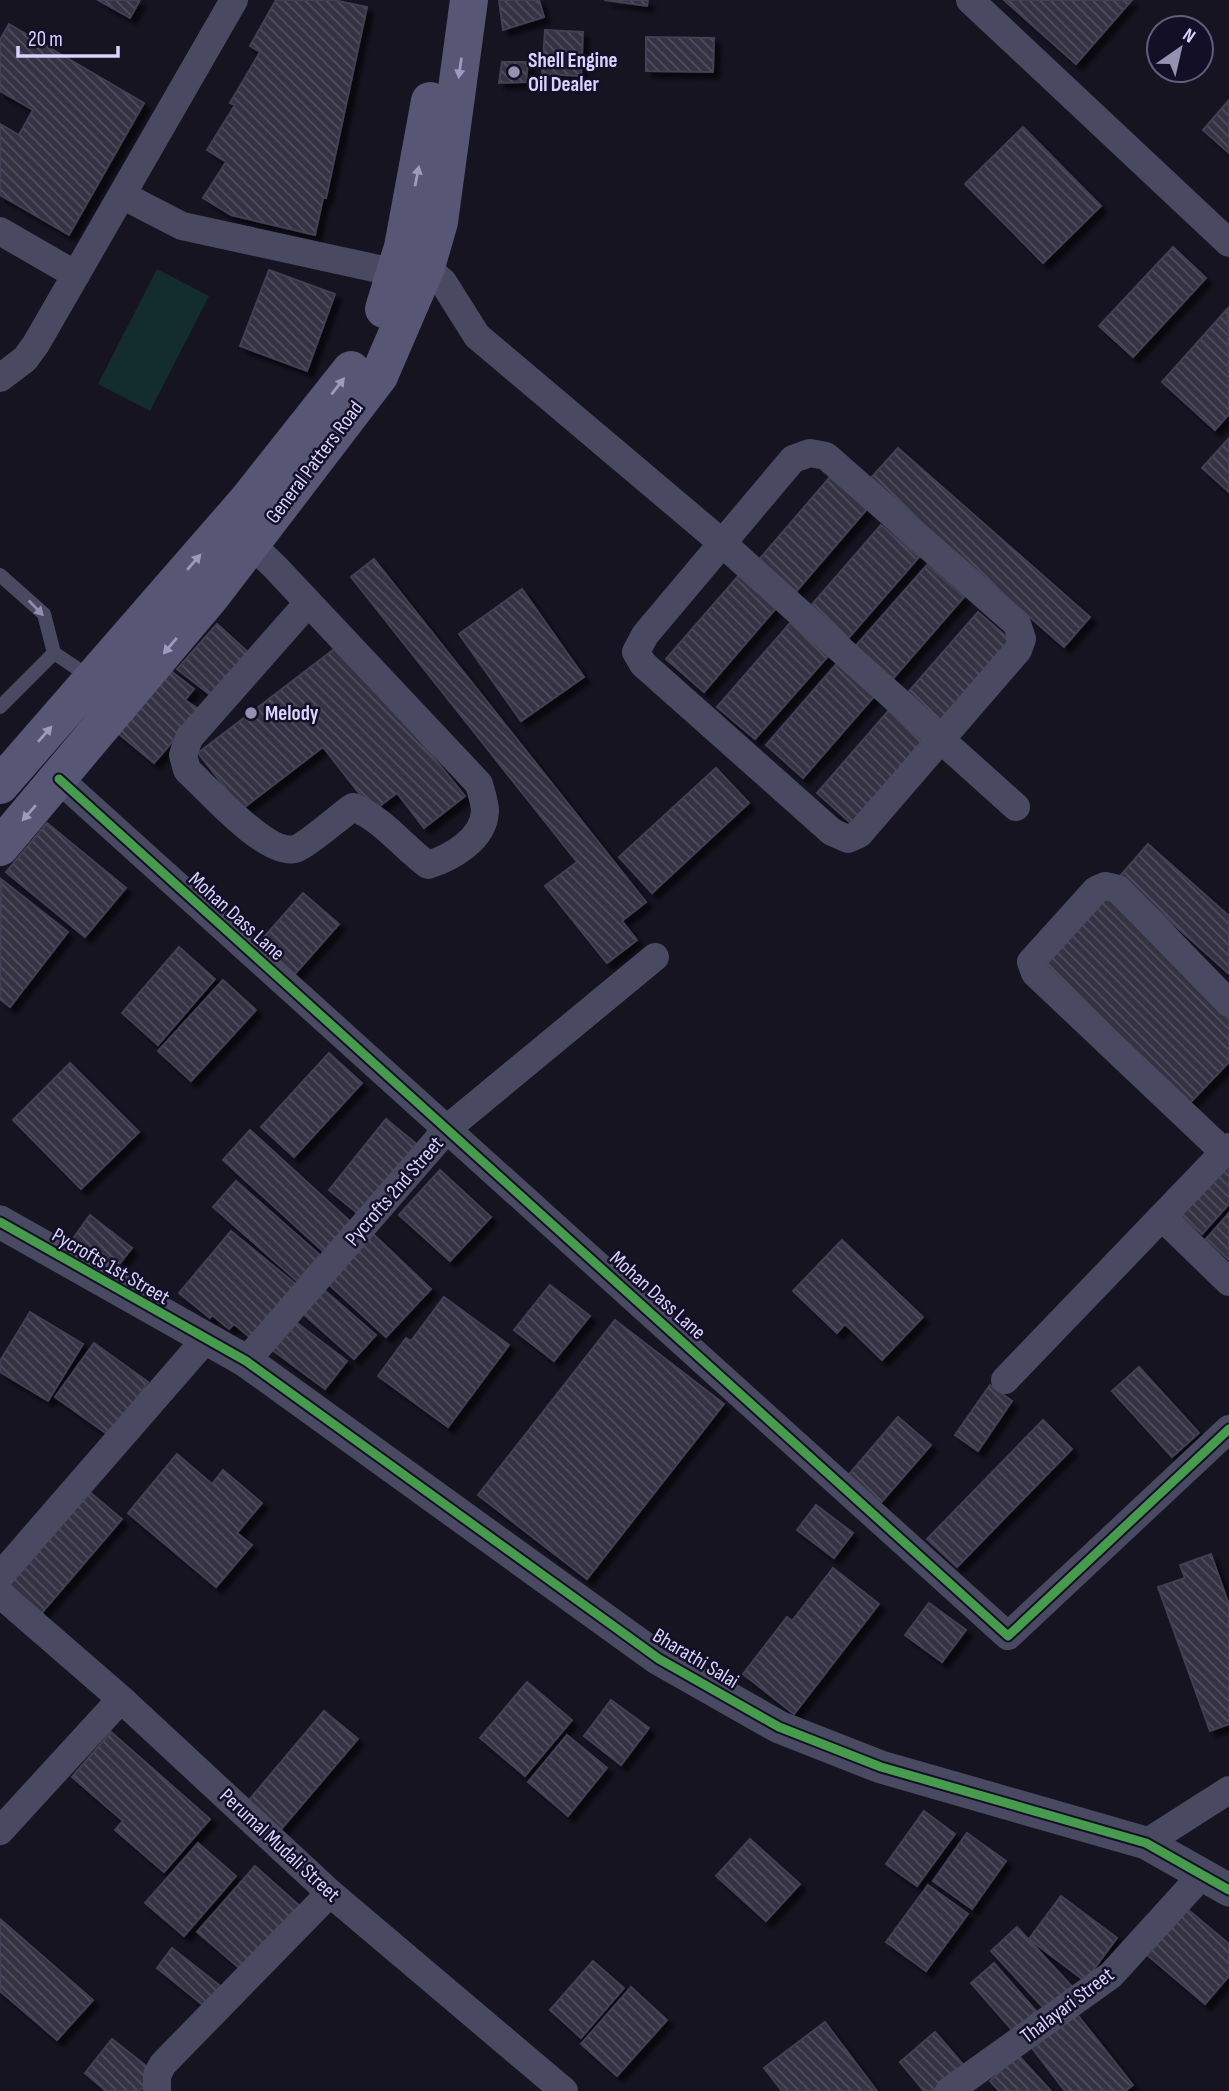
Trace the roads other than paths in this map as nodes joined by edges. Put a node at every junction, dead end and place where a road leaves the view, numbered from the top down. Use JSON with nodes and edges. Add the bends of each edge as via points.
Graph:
{"nodes":[{"id":1,"x":234,"y":0,"type":"edge"},
{"id":2,"x":445,"y":0,"type":"edge"},
{"id":3,"x":469,"y":0,"type":"edge"},
{"id":4,"x":970,"y":0,"type":"edge"},
{"id":5,"x":122,"y":195,"type":"junction"},
{"id":6,"x":0,"y":231,"type":"edge"},
{"id":7,"x":1229,"y":243,"type":"edge"},
{"id":8,"x":411,"y":270,"type":"junction"},
{"id":9,"x":76,"y":275,"type":"junction"},
{"id":10,"x":0,"y":378,"type":"edge"},
{"id":11,"x":721,"y":542,"type":"junction"},
{"id":12,"x":251,"y":544,"type":"junction"},
{"id":13,"x":0,"y":575,"type":"edge"},
{"id":14,"x":307,"y":603,"type":"junction"},
{"id":15,"x":54,"y":653,"type":"junction"},
{"id":16,"x":93,"y":678,"type":"junction"},
{"id":17,"x":0,"y":707,"type":"edge"},
{"id":18,"x":941,"y":740,"type":"junction"},
{"id":19,"x":59,"y":779,"type":"junction"},
{"id":20,"x":0,"y":785,"type":"edge"},
{"id":21,"x":1016,"y":807,"type":"dead end"},
{"id":22,"x":0,"y":847,"type":"edge"},
{"id":23,"x":655,"y":957,"type":"dead end"},
{"id":24,"x":1229,"y":1003,"type":"edge"},
{"id":25,"x":448,"y":1128,"type":"junction"},
{"id":26,"x":1227,"y":1150,"type":"edge"},
{"id":27,"x":1162,"y":1217,"type":"junction"},
{"id":28,"x":0,"y":1222,"type":"edge"},
{"id":29,"x":1229,"y":1282,"type":"edge"},
{"id":30,"x":205,"y":1340,"type":"junction"},
{"id":31,"x":246,"y":1361,"type":"junction"},
{"id":32,"x":1005,"y":1380,"type":"dead end"},
{"id":33,"x":1229,"y":1429,"type":"edge"},
{"id":34,"x":0,"y":1576,"type":"edge"},
{"id":35,"x":0,"y":1594,"type":"edge"},
{"id":36,"x":121,"y":1699,"type":"junction"},
{"id":37,"x":1229,"y":1790,"type":"edge"},
{"id":38,"x":0,"y":1830,"type":"edge"},
{"id":39,"x":1146,"y":1843,"type":"junction"},
{"id":40,"x":1216,"y":1883,"type":"edge"},
{"id":41,"x":330,"y":1893,"type":"junction"},
{"id":42,"x":157,"y":2091,"type":"edge"},
{"id":43,"x":564,"y":2091,"type":"edge"},
{"id":44,"x":949,"y":2091,"type":"edge"}],
"edges":[{"from":1,"to":5,"type":"street"},
{"from":8,"to":2,"type":"main road","name":"General Patters Road","one_way":true},
{"from":3,"to":8,"type":"main road","name":"General Patters Road","one_way":true,"via":[[439,222]]},
{"from":4,"to":7,"type":"street"},
{"from":5,"to":8,"type":"street","via":[[182,226]]},
{"from":5,"to":9,"type":"street"},
{"from":6,"to":9,"type":"street"},
{"from":8,"to":11,"type":"street","via":[[443,282],[477,336]]},
{"from":8,"to":12,"type":"main road","name":"General Patters Road","via":[[379,376]]},
{"from":16,"to":8,"type":"main road","name":"General Patters Road","one_way":true,"via":[[248,500],[373,341]]},
{"from":9,"to":10,"type":"street","via":[[25,359]]},
{"from":11,"to":18,"type":"street"},
{"from":11,"to":18,"type":"street","via":[[793,459],[810,453],[826,456],[1017,624],[1022,639],[1018,650]]},
{"from":11,"to":18,"type":"street","via":[[645,635],[636,652],[643,664],[832,832],[848,839],[859,834]]},
{"from":12,"to":14,"type":"street"},
{"from":12,"to":19,"type":"main road","name":"General Patters Road","one_way":true},
{"from":13,"to":15,"type":"lane","one_way":true,"via":[[44,614]]},
{"from":14,"to":14,"type":"street","via":[[479,784],[485,812],[476,834],[451,858],[428,865],[371,814],[353,807],[296,849],[278,848],[258,836],[187,770],[183,755],[188,738]]},
{"from":15,"to":16,"type":"lane"},
{"from":15,"to":17,"type":"lane"},
{"from":20,"to":16,"type":"main road","name":"General Patters Road","one_way":true},
{"from":18,"to":21,"type":"street"},
{"from":19,"to":22,"type":"main road","name":"General Patters Road","one_way":true},
{"from":19,"to":25,"type":"street","name":"Mohan Dass Lane"},
{"from":23,"to":25,"type":"street","name":"Pycrofts 2nd Street"},
{"from":24,"to":26,"type":"street","via":[[1118,890],[1105,886],[1096,890],[1031,962],[1035,973]]},
{"from":25,"to":31,"type":"street","name":"Pycrofts 2nd Street"},
{"from":25,"to":33,"type":"street","name":"Mohan Dass Lane","via":[[1008,1636]]},
{"from":26,"to":27,"type":"street"},
{"from":27,"to":29,"type":"street"},
{"from":27,"to":32,"type":"street"},
{"from":28,"to":30,"type":"street","name":"Pycrofts 1st Street"},
{"from":30,"to":31,"type":"street","name":"Bharathi Salai"},
{"from":30,"to":34,"type":"street"},
{"from":31,"to":39,"type":"street","name":"Bharathi Salai","via":[[659,1659],[779,1727],[881,1767]]},
{"from":35,"to":36,"type":"street","name":"Perumal Mudali Street"},
{"from":36,"to":38,"type":"street"},
{"from":36,"to":41,"type":"street","name":"Perumal Mudali Street"},
{"from":37,"to":39,"type":"street"},
{"from":39,"to":40,"type":"street","name":"Bharathi Salai"},
{"from":40,"to":44,"type":"street","name":"Thalayari Street","via":[[1111,1975]]},
{"from":41,"to":42,"type":"street","via":[[163,2064]]},
{"from":41,"to":43,"type":"street","name":"Perumal Mudali Street"}]}
